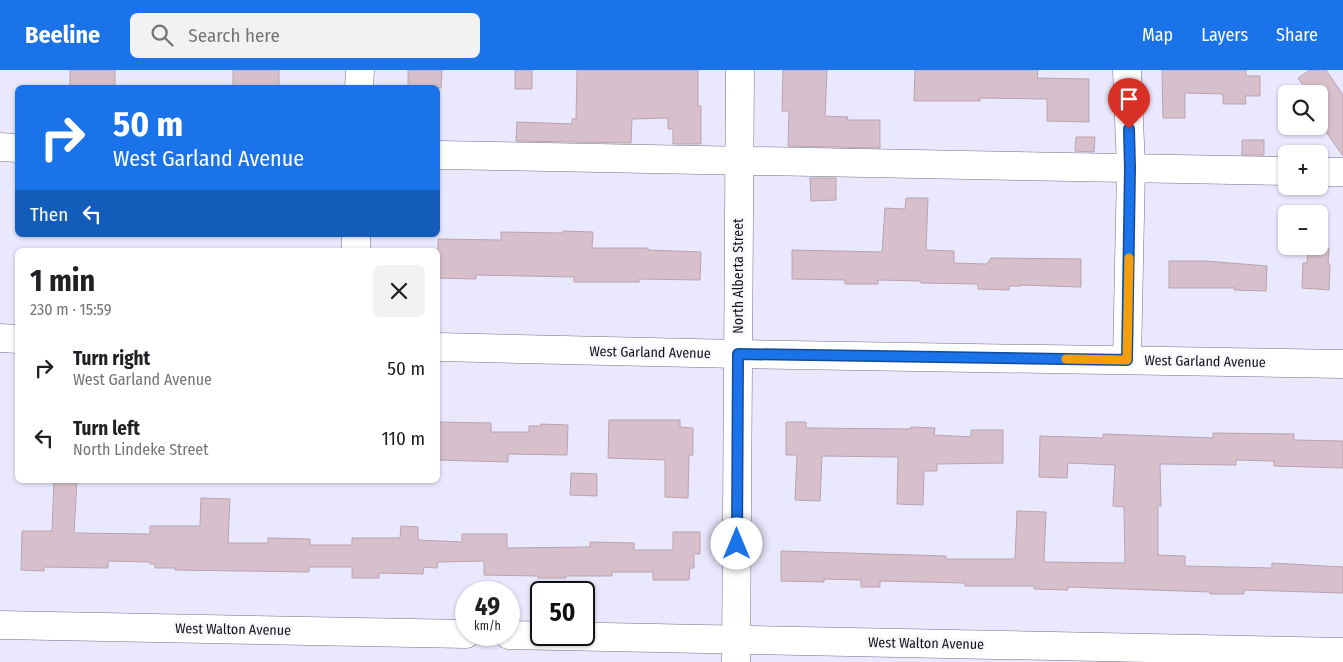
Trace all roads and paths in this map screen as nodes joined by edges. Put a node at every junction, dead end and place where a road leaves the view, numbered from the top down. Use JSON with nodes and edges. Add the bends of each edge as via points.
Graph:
{"nodes":[{"id":1,"x":360,"y":70,"type":"edge"},
{"id":2,"x":740,"y":70,"type":"edge"},
{"id":3,"x":1127,"y":70,"type":"edge"},
{"id":4,"x":359,"y":85,"type":"edge"},
{"id":5,"x":0,"y":147,"type":"edge"},
{"id":6,"x":15,"y":148,"type":"edge"},
{"id":7,"x":440,"y":155,"type":"edge"},
{"id":8,"x":739,"y":160,"type":"junction"},
{"id":9,"x":1130,"y":168,"type":"junction"},
{"id":10,"x":1278,"y":171,"type":"edge"},
{"id":11,"x":1328,"y":172,"type":"edge"},
{"id":12,"x":1343,"y":172,"type":"edge"},
{"id":13,"x":0,"y":338,"type":"edge"},
{"id":14,"x":15,"y":339,"type":"edge"},
{"id":15,"x":440,"y":347,"type":"edge"},
{"id":16,"x":738,"y":354,"type":"junction"},
{"id":17,"x":1127,"y":360,"type":"junction"},
{"id":18,"x":1343,"y":364,"type":"edge"},
{"id":19,"x":0,"y":625,"type":"edge"},
{"id":20,"x":455,"y":634,"type":"edge"},
{"id":21,"x":520,"y":636,"type":"edge"},
{"id":22,"x":737,"y":651,"type":"edge"},
{"id":23,"x":1343,"y":652,"type":"edge"}],
"edges":[{"from":1,"to":4,"type":"street"},
{"from":2,"to":8,"type":"street","name":"North Alberta Street"},
{"from":3,"to":9,"type":"street"},
{"from":5,"to":6,"type":"street"},
{"from":7,"to":8,"type":"street"},
{"from":8,"to":9,"type":"street"},
{"from":8,"to":16,"type":"street","name":"North Alberta Street"},
{"from":9,"to":10,"type":"street"},
{"from":9,"to":17,"type":"street"},
{"from":11,"to":12,"type":"street"},
{"from":13,"to":14,"type":"street"},
{"from":15,"to":16,"type":"street","name":"West Garland Avenue"},
{"from":16,"to":17,"type":"street","name":"West Garland Avenue"},
{"from":16,"to":22,"type":"street","name":"North Alberta Street"},
{"from":17,"to":18,"type":"street","name":"West Garland Avenue"},
{"from":19,"to":20,"type":"street","name":"West Walton Avenue"},
{"from":21,"to":22,"type":"street","name":"West Walton Avenue"},
{"from":22,"to":23,"type":"street","name":"West Walton Avenue"}]}
